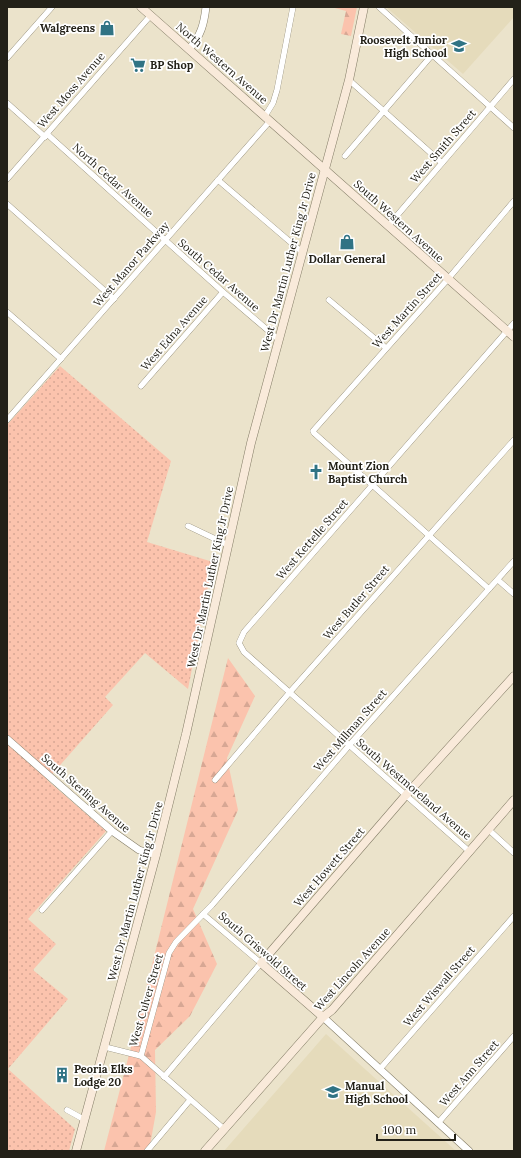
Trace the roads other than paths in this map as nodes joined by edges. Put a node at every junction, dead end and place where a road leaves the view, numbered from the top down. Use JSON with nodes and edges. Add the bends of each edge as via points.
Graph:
{"nodes":[{"id":1,"x":52,"y":7,"type":"edge"},
{"id":2,"x":142,"y":7,"type":"edge"},
{"id":3,"x":206,"y":7,"type":"edge"},
{"id":4,"x":293,"y":7,"type":"edge"},
{"id":5,"x":369,"y":7,"type":"edge"},
{"id":6,"x":379,"y":7,"type":"edge"},
{"id":7,"x":363,"y":11,"type":"edge"},
{"id":8,"x":151,"y":15,"type":"junction"},
{"id":9,"x":189,"y":49,"type":"junction"},
{"id":10,"x":432,"y":55,"type":"junction"},
{"id":11,"x":7,"y":58,"type":"edge"},
{"id":12,"x":514,"y":79,"type":"edge"},
{"id":13,"x":349,"y":80,"type":"junction"},
{"id":14,"x":7,"y":103,"type":"edge"},
{"id":15,"x":490,"y":107,"type":"junction"},
{"id":16,"x":383,"y":110,"type":"junction"},
{"id":17,"x":268,"y":118,"type":"junction"},
{"id":18,"x":514,"y":128,"type":"edge"},
{"id":19,"x":46,"y":135,"type":"junction"},
{"id":20,"x":345,"y":156,"type":"dead end"},
{"id":21,"x":442,"y":163,"type":"junction"},
{"id":22,"x":324,"y":169,"type":"junction"},
{"id":23,"x":7,"y":179,"type":"edge"},
{"id":24,"x":218,"y":180,"type":"junction"},
{"id":25,"x":514,"y":201,"type":"edge"},
{"id":26,"x":7,"y":204,"type":"edge"},
{"id":27,"x":388,"y":226,"type":"junction"},
{"id":28,"x":165,"y":241,"type":"junction"},
{"id":29,"x":302,"y":252,"type":"junction"},
{"id":30,"x":448,"y":279,"type":"junction"},
{"id":31,"x":223,"y":292,"type":"junction"},
{"id":32,"x":114,"y":299,"type":"junction"},
{"id":33,"x":329,"y":300,"type":"dead end"},
{"id":34,"x":7,"y":312,"type":"edge"},
{"id":35,"x":514,"y":323,"type":"edge"},
{"id":36,"x":507,"y":331,"type":"junction"},
{"id":37,"x":514,"y":337,"type":"edge"},
{"id":38,"x":278,"y":339,"type":"junction"},
{"id":39,"x":386,"y":348,"type":"junction"},
{"id":40,"x":61,"y":359,"type":"junction"},
{"id":41,"x":141,"y":386,"type":"dead end"},
{"id":42,"x":7,"y":420,"type":"edge"},
{"id":43,"x":514,"y":440,"type":"edge"},
{"id":44,"x":372,"y":484,"type":"junction"},
{"id":45,"x":188,"y":526,"type":"dead end"},
{"id":46,"x":428,"y":535,"type":"junction"},
{"id":47,"x":228,"y":545,"type":"junction"},
{"id":48,"x":514,"y":561,"type":"edge"},
{"id":49,"x":498,"y":580,"type":"junction"},
{"id":50,"x":489,"y":589,"type":"junction"},
{"id":51,"x":514,"y":594,"type":"edge"},
{"id":52,"x":239,"y":644,"type":"joint"},
{"id":53,"x":514,"y":676,"type":"edge"},
{"id":54,"x":290,"y":692,"type":"junction"},
{"id":55,"x":7,"y":739,"type":"edge"},
{"id":56,"x":349,"y":745,"type":"junction"},
{"id":57,"x":215,"y":780,"type":"dead end"},
{"id":58,"x":406,"y":795,"type":"junction"},
{"id":59,"x":514,"y":800,"type":"edge"},
{"id":60,"x":489,"y":830,"type":"junction"},
{"id":61,"x":112,"y":831,"type":"junction"},
{"id":62,"x":470,"y":852,"type":"junction"},
{"id":63,"x":514,"y":853,"type":"edge"},
{"id":64,"x":156,"y":855,"type":"junction"},
{"id":65,"x":42,"y":910,"type":"dead end"},
{"id":66,"x":203,"y":914,"type":"junction"},
{"id":67,"x":514,"y":916,"type":"edge"},
{"id":68,"x":261,"y":963,"type":"junction"},
{"id":69,"x":323,"y":1017,"type":"junction"},
{"id":70,"x":514,"y":1036,"type":"edge"},
{"id":71,"x":105,"y":1047,"type":"junction"},
{"id":72,"x":141,"y":1056,"type":"junction"},
{"id":73,"x":380,"y":1069,"type":"junction"},
{"id":74,"x":164,"y":1077,"type":"junction"},
{"id":75,"x":190,"y":1100,"type":"junction"},
{"id":76,"x":67,"y":1110,"type":"dead end"},
{"id":77,"x":84,"y":1120,"type":"junction"},
{"id":78,"x":438,"y":1122,"type":"junction"},
{"id":79,"x":224,"y":1129,"type":"junction"},
{"id":80,"x":76,"y":1151,"type":"edge"},
{"id":81,"x":147,"y":1151,"type":"edge"},
{"id":82,"x":205,"y":1151,"type":"edge"},
{"id":83,"x":469,"y":1151,"type":"edge"}],
"edges":[{"from":1,"to":11,"type":"street"},
{"from":2,"to":8,"type":"main road","name":"North Western Avenue"},
{"from":3,"to":9,"type":"street","via":[[202,29]]},
{"from":4,"to":17,"type":"street","name":"West Manor Parkway","via":[[277,90]]},
{"from":5,"to":7,"type":"street"},
{"from":6,"to":10,"type":"street"},
{"from":7,"to":13,"type":"main road","name":"West Dr Martin Luther King Jr Drive"},
{"from":8,"to":9,"type":"main road","name":"North Western Avenue"},
{"from":8,"to":19,"type":"street","name":"West Moss Avenue"},
{"from":9,"to":17,"type":"main road","name":"North Western Avenue"},
{"from":10,"to":15,"type":"street"},
{"from":10,"to":16,"type":"street"},
{"from":12,"to":15,"type":"street","name":"West Smith Street"},
{"from":13,"to":16,"type":"street"},
{"from":13,"to":22,"type":"main road","name":"West Dr Martin Luther King Jr Drive"},
{"from":14,"to":19,"type":"street","name":"North Cedar Avenue"},
{"from":15,"to":18,"type":"street"},
{"from":15,"to":21,"type":"street","name":"West Smith Street"},
{"from":16,"to":20,"type":"street"},
{"from":16,"to":21,"type":"street"},
{"from":17,"to":22,"type":"main road","name":"South Western Avenue"},
{"from":17,"to":24,"type":"street","name":"West Manor Parkway"},
{"from":19,"to":23,"type":"street","name":"West Moss Avenue"},
{"from":19,"to":28,"type":"street","name":"North Cedar Avenue"},
{"from":21,"to":27,"type":"street","name":"West Smith Street"},
{"from":22,"to":27,"type":"main road","name":"South Western Avenue"},
{"from":22,"to":29,"type":"main road","name":"West Dr Martin Luther King Jr Drive"},
{"from":24,"to":28,"type":"street","name":"West Manor Parkway"},
{"from":24,"to":29,"type":"street"},
{"from":25,"to":30,"type":"street","name":"West Martin Street"},
{"from":26,"to":32,"type":"street"},
{"from":27,"to":30,"type":"main road","name":"South Western Avenue"},
{"from":28,"to":31,"type":"street","name":"South Cedar Avenue"},
{"from":28,"to":32,"type":"street","name":"West Manor Parkway"},
{"from":29,"to":38,"type":"main road","name":"West Dr Martin Luther King Jr Drive"},
{"from":30,"to":36,"type":"main road","name":"South Western Avenue"},
{"from":30,"to":39,"type":"street","name":"West Martin Street"},
{"from":31,"to":38,"type":"street","name":"South Cedar Avenue"},
{"from":31,"to":41,"type":"street","name":"West Edna Avenue"},
{"from":32,"to":40,"type":"street","name":"West Manor Parkway"},
{"from":33,"to":39,"type":"street"},
{"from":34,"to":40,"type":"street"},
{"from":35,"to":36,"type":"street","name":"West Kettelle Street"},
{"from":36,"to":37,"type":"main road","name":"South Western Avenue"},
{"from":36,"to":44,"type":"street","name":"West Kettelle Street"},
{"from":38,"to":47,"type":"main road","name":"West Dr Martin Luther King Jr Drive"},
{"from":39,"to":44,"type":"street","name":"West Martin Street","via":[[313,430]]},
{"from":40,"to":42,"type":"street","name":"West Manor Parkway"},
{"from":43,"to":46,"type":"street","name":"West Butler Street"},
{"from":44,"to":46,"type":"street"},
{"from":44,"to":52,"type":"street","name":"West Kettelle Street","via":[[244,632]]},
{"from":45,"to":47,"type":"street"},
{"from":46,"to":50,"type":"street"},
{"from":46,"to":54,"type":"street","name":"West Butler Street"},
{"from":47,"to":64,"type":"main road","name":"West Dr Martin Luther King Jr Drive"},
{"from":48,"to":49,"type":"street","name":"West Millman Street"},
{"from":49,"to":50,"type":"street","name":"West Millman Street"},
{"from":49,"to":51,"type":"street"},
{"from":50,"to":56,"type":"street","name":"West Millman Street"},
{"from":52,"to":54,"type":"street","name":"South Westmoreland Avenue","via":[[243,651]]},
{"from":53,"to":58,"type":"main road","name":"West Howett Street"},
{"from":54,"to":56,"type":"street","name":"South Westmoreland Avenue"},
{"from":54,"to":57,"type":"street","name":"West Butler Street"},
{"from":55,"to":61,"type":"street","name":"South Sterling Avenue"},
{"from":56,"to":58,"type":"street","name":"South Westmoreland Avenue"},
{"from":56,"to":66,"type":"street","name":"West Millman Street"},
{"from":58,"to":62,"type":"street","name":"South Westmoreland Avenue"},
{"from":58,"to":68,"type":"main road","name":"West Howett Street"},
{"from":59,"to":60,"type":"main road","name":"West Lincoln Avenue"},
{"from":60,"to":62,"type":"main road","name":"West Lincoln Avenue"},
{"from":60,"to":63,"type":"street","name":"South Westmoreland Avenue"},
{"from":61,"to":64,"type":"street","name":"South Sterling Avenue","via":[[139,850]]},
{"from":61,"to":65,"type":"street"},
{"from":62,"to":69,"type":"main road","name":"West Lincoln Avenue","via":[[332,1010]]},
{"from":64,"to":71,"type":"main road","name":"West Dr Martin Luther King Jr Drive"},
{"from":66,"to":68,"type":"street","name":"South Griswold Street"},
{"from":66,"to":72,"type":"street","name":"West Culver Street","via":[[169,953]]},
{"from":67,"to":73,"type":"street","name":"West Wiswall Street"},
{"from":68,"to":69,"type":"main road","name":"South Griswold Street"},
{"from":68,"to":74,"type":"street","name":"West Howett Street"},
{"from":69,"to":73,"type":"street","name":"South Griswold Street"},
{"from":69,"to":79,"type":"main road","name":"West Lincoln Avenue"},
{"from":70,"to":78,"type":"street","name":"West Ann Street"},
{"from":71,"to":72,"type":"street"},
{"from":71,"to":77,"type":"main road","name":"West Dr Martin Luther King Jr Drive"},
{"from":72,"to":74,"type":"street"},
{"from":73,"to":78,"type":"street","name":"South Griswold Street"},
{"from":74,"to":75,"type":"street"},
{"from":75,"to":79,"type":"street"},
{"from":75,"to":81,"type":"street"},
{"from":76,"to":77,"type":"street"},
{"from":77,"to":80,"type":"main road","name":"West Dr Martin Luther King Jr Drive"},
{"from":78,"to":83,"type":"street","name":"South Griswold Street"},
{"from":79,"to":82,"type":"main road","name":"West Lincoln Avenue"}]}
